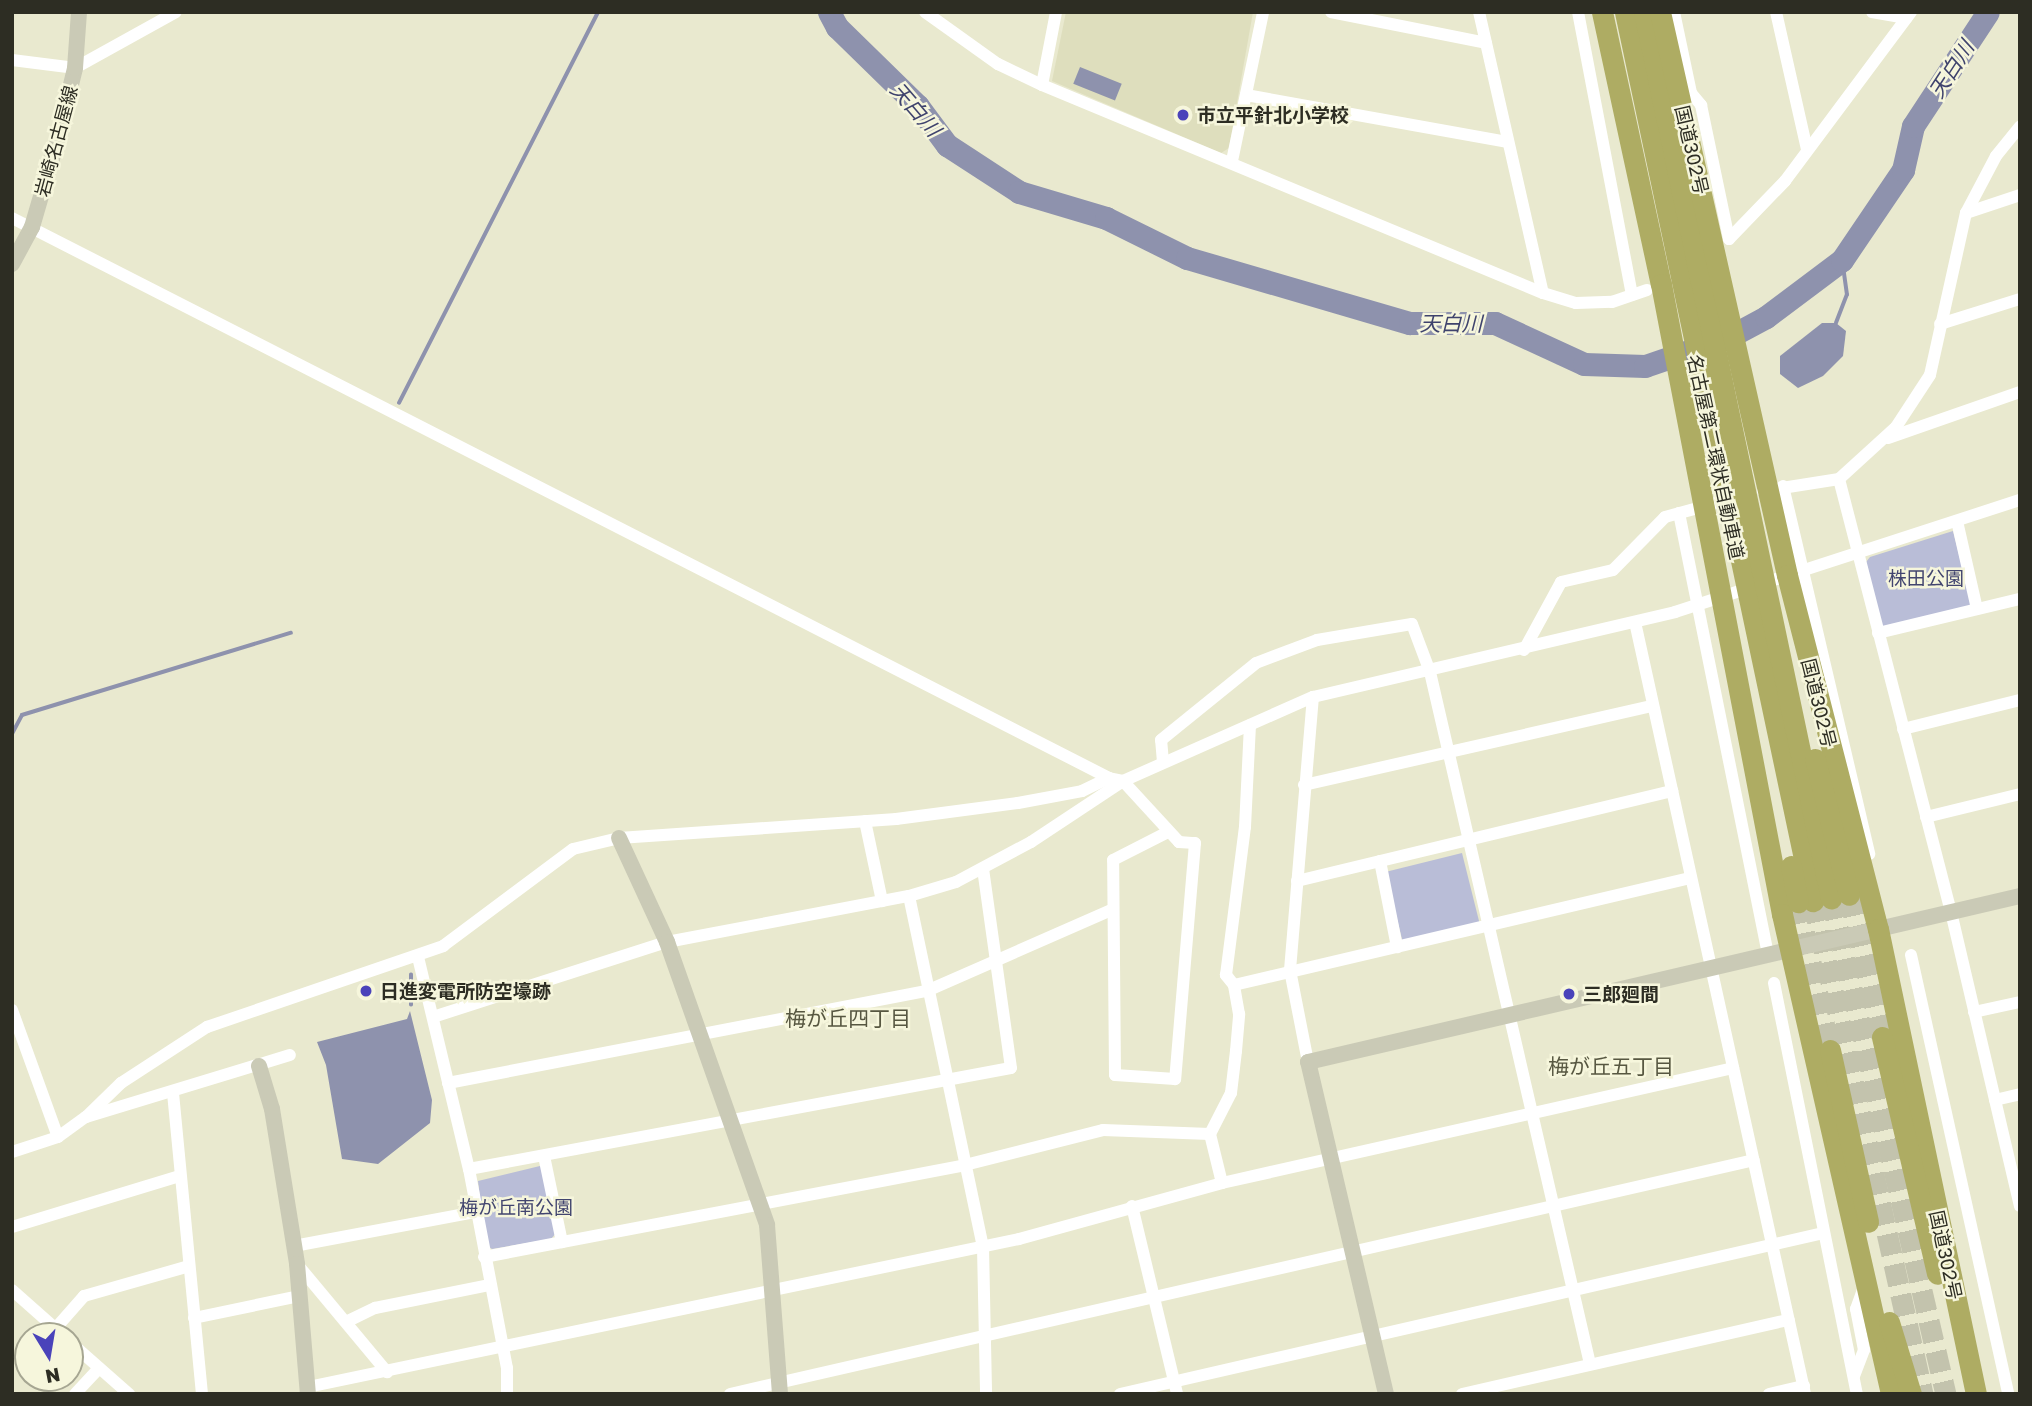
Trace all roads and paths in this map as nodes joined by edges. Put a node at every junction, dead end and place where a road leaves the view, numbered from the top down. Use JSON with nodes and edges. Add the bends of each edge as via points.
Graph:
{"nodes":[{"id":1,"x":79,"y":12,"type":"edge"},
{"id":2,"x":176,"y":12,"type":"edge"},
{"id":3,"x":925,"y":12,"type":"edge"},
{"id":4,"x":1056,"y":12,"type":"edge"},
{"id":5,"x":1263,"y":12,"type":"edge"},
{"id":6,"x":1331,"y":12,"type":"edge"},
{"id":7,"x":1479,"y":12,"type":"edge"},
{"id":8,"x":1578,"y":12,"type":"edge"},
{"id":9,"x":1602,"y":12,"type":"edge"},
{"id":10,"x":1625,"y":12,"type":"edge"},
{"id":11,"x":1644,"y":12,"type":"edge"},
{"id":12,"x":1660,"y":12,"type":"edge"},
{"id":13,"x":1674,"y":12,"type":"edge"},
{"id":14,"x":1776,"y":12,"type":"edge"},
{"id":15,"x":1872,"y":12,"type":"edge"},
{"id":16,"x":1908,"y":15,"type":"edge"},
{"id":17,"x":1486,"y":43,"type":"junction"},
{"id":18,"x":12,"y":60,"type":"edge"},
{"id":19,"x":75,"y":68,"type":"junction"},
{"id":20,"x":1042,"y":85,"type":"junction"},
{"id":21,"x":1246,"y":95,"type":"junction"},
{"id":22,"x":2020,"y":126,"type":"edge"},
{"id":23,"x":1507,"y":142,"type":"junction"},
{"id":24,"x":1807,"y":150,"type":"junction"},
{"id":25,"x":1232,"y":161,"type":"junction"},
{"id":26,"x":2020,"y":195,"type":"edge"},
{"id":27,"x":1966,"y":213,"type":"junction"},
{"id":28,"x":12,"y":218,"type":"edge"},
{"id":29,"x":32,"y":227,"type":"junction"},
{"id":30,"x":1723,"y":247,"type":"junction"},
{"id":31,"x":12,"y":264,"type":"edge"},
{"id":32,"x":1647,"y":290,"type":"dead end"},
{"id":33,"x":1543,"y":293,"type":"junction"},
{"id":34,"x":1632,"y":295,"type":"junction"},
{"id":35,"x":2020,"y":299,"type":"edge"},
{"id":36,"x":1940,"y":324,"type":"junction"},
{"id":37,"x":2020,"y":391,"type":"edge"},
{"id":38,"x":1886,"y":439,"type":"junction"},
{"id":39,"x":1839,"y":479,"type":"junction"},
{"id":40,"x":1783,"y":486,"type":"junction"},
{"id":41,"x":2020,"y":500,"type":"edge"},
{"id":42,"x":1679,"y":513,"type":"junction"},
{"id":43,"x":1957,"y":522,"type":"junction"},
{"id":44,"x":1855,"y":551,"type":"junction"},
{"id":45,"x":1804,"y":568,"type":"junction"},
{"id":46,"x":2020,"y":599,"type":"edge"},
{"id":47,"x":1698,"y":605,"type":"junction"},
{"id":48,"x":1977,"y":609,"type":"junction"},
{"id":49,"x":1635,"y":622,"type":"junction"},
{"id":50,"x":1878,"y":633,"type":"junction"},
{"id":51,"x":1524,"y":650,"type":"junction"},
{"id":52,"x":1430,"y":672,"type":"junction"},
{"id":53,"x":1313,"y":697,"type":"junction"},
{"id":54,"x":2020,"y":700,"type":"edge"},
{"id":55,"x":1653,"y":706,"type":"junction"},
{"id":56,"x":1250,"y":725,"type":"junction"},
{"id":57,"x":1903,"y":729,"type":"junction"},
{"id":58,"x":1449,"y":754,"type":"junction"},
{"id":59,"x":1163,"y":762,"type":"junction"},
{"id":60,"x":1109,"y":778,"type":"junction"},
{"id":61,"x":1123,"y":781,"type":"junction"},
{"id":62,"x":1304,"y":785,"type":"junction"},
{"id":63,"x":1672,"y":791,"type":"junction"},
{"id":64,"x":2020,"y":794,"type":"edge"},
{"id":65,"x":1926,"y":817,"type":"junction"},
{"id":66,"x":865,"y":821,"type":"junction"},
{"id":67,"x":1168,"y":832,"type":"junction"},
{"id":68,"x":618,"y":838,"type":"junction"},
{"id":69,"x":1469,"y":841,"type":"junction"},
{"id":70,"x":1380,"y":861,"type":"junction"},
{"id":71,"x":984,"y":869,"type":"junction"},
{"id":72,"x":1691,"y":878,"type":"junction"},
{"id":73,"x":1297,"y":881,"type":"junction"},
{"id":74,"x":909,"y":896,"type":"junction"},
{"id":75,"x":2020,"y":896,"type":"edge"},
{"id":76,"x":882,"y":901,"type":"junction"},
{"id":77,"x":1824,"y":901,"type":"junction"},
{"id":78,"x":1111,"y":910,"type":"junction"},
{"id":79,"x":1951,"y":912,"type":"junction"},
{"id":80,"x":1489,"y":926,"type":"junction"},
{"id":81,"x":1882,"y":928,"type":"junction"},
{"id":82,"x":667,"y":942,"type":"junction"},
{"id":83,"x":1397,"y":947,"type":"junction"},
{"id":84,"x":1791,"y":949,"type":"junction"},
{"id":85,"x":1768,"y":955,"type":"junction"},
{"id":86,"x":1911,"y":955,"type":"dead end"},
{"id":87,"x":418,"y":957,"type":"junction"},
{"id":88,"x":999,"y":959,"type":"junction"},
{"id":89,"x":1711,"y":968,"type":"junction"},
{"id":90,"x":1290,"y":970,"type":"junction"},
{"id":91,"x":1774,"y":983,"type":"dead end"},
{"id":92,"x":1234,"y":985,"type":"junction"},
{"id":93,"x":929,"y":990,"type":"junction"},
{"id":94,"x":2020,"y":1002,"type":"edge"},
{"id":95,"x":12,"y":1010,"type":"edge"},
{"id":96,"x":1974,"y":1012,"type":"junction"},
{"id":97,"x":1510,"y":1015,"type":"junction"},
{"id":98,"x":433,"y":1017,"type":"junction"},
{"id":99,"x":699,"y":1035,"type":"junction"},
{"id":100,"x":1882,"y":1037,"type":"tunnel mouth"},
{"id":101,"x":1830,"y":1050,"type":"tunnel mouth"},
{"id":102,"x":290,"y":1055,"type":"dead end"},
{"id":103,"x":1308,"y":1062,"type":"junction"},
{"id":104,"x":259,"y":1066,"type":"junction"},
{"id":105,"x":1733,"y":1068,"type":"junction"},
{"id":106,"x":947,"y":1077,"type":"junction"},
{"id":107,"x":448,"y":1083,"type":"junction"},
{"id":108,"x":173,"y":1093,"type":"junction"},
{"id":109,"x":2020,"y":1094,"type":"edge"},
{"id":110,"x":1995,"y":1100,"type":"junction"},
{"id":111,"x":1532,"y":1113,"type":"junction"},
{"id":112,"x":86,"y":1117,"type":"junction"},
{"id":113,"x":730,"y":1120,"type":"junction"},
{"id":114,"x":1210,"y":1134,"type":"junction"},
{"id":115,"x":58,"y":1137,"type":"junction"},
{"id":116,"x":12,"y":1152,"type":"edge"},
{"id":117,"x":544,"y":1156,"type":"junction"},
{"id":118,"x":1331,"y":1158,"type":"junction"},
{"id":119,"x":1754,"y":1160,"type":"junction"},
{"id":120,"x":965,"y":1165,"type":"junction"},
{"id":121,"x":469,"y":1169,"type":"junction"},
{"id":122,"x":180,"y":1176,"type":"junction"},
{"id":123,"x":1222,"y":1183,"type":"junction"},
{"id":124,"x":2018,"y":1191,"type":"edge"},
{"id":125,"x":761,"y":1204,"type":"junction"},
{"id":126,"x":1553,"y":1204,"type":"junction"},
{"id":127,"x":1132,"y":1206,"type":"junction"},
{"id":128,"x":2020,"y":1206,"type":"edge"},
{"id":129,"x":476,"y":1212,"type":"junction"},
{"id":130,"x":12,"y":1227,"type":"edge"},
{"id":131,"x":1824,"y":1233,"type":"junction"},
{"id":132,"x":562,"y":1242,"type":"junction"},
{"id":133,"x":1772,"y":1245,"type":"junction"},
{"id":134,"x":294,"y":1246,"type":"junction"},
{"id":135,"x":983,"y":1247,"type":"junction"},
{"id":136,"x":1352,"y":1249,"type":"junction"},
{"id":137,"x":484,"y":1257,"type":"junction"},
{"id":138,"x":297,"y":1264,"type":"junction"},
{"id":139,"x":189,"y":1266,"type":"junction"},
{"id":140,"x":1866,"y":1280,"type":"junction"},
{"id":141,"x":489,"y":1285,"type":"junction"},
{"id":142,"x":12,"y":1290,"type":"edge"},
{"id":143,"x":772,"y":1290,"type":"junction"},
{"id":144,"x":1573,"y":1290,"type":"junction"},
{"id":145,"x":299,"y":1296,"type":"junction"},
{"id":146,"x":1153,"y":1297,"type":"junction"},
{"id":147,"x":194,"y":1318,"type":"junction"},
{"id":148,"x":1789,"y":1320,"type":"junction"},
{"id":149,"x":348,"y":1321,"type":"junction"},
{"id":150,"x":48,"y":1322,"type":"edge"},
{"id":151,"x":66,"y":1322,"type":"edge"},
{"id":152,"x":1962,"y":1330,"type":"junction"},
{"id":153,"x":1372,"y":1336,"type":"junction"},
{"id":154,"x":984,"y":1339,"type":"junction"},
{"id":155,"x":500,"y":1349,"type":"junction"},
{"id":156,"x":84,"y":1355,"type":"edge"},
{"id":157,"x":1590,"y":1364,"type":"junction"},
{"id":158,"x":99,"y":1368,"type":"junction"},
{"id":159,"x":387,"y":1371,"type":"junction"},
{"id":160,"x":1854,"y":1376,"type":"junction"},
{"id":161,"x":1175,"y":1388,"type":"edge"},
{"id":162,"x":780,"y":1389,"type":"edge"},
{"id":163,"x":1804,"y":1390,"type":"edge"},
{"id":164,"x":2011,"y":1390,"type":"edge"},
{"id":165,"x":308,"y":1391,"type":"edge"},
{"id":166,"x":75,"y":1394,"type":"edge"},
{"id":167,"x":129,"y":1394,"type":"edge"},
{"id":168,"x":202,"y":1394,"type":"edge"},
{"id":169,"x":507,"y":1394,"type":"edge"},
{"id":170,"x":730,"y":1394,"type":"edge"},
{"id":171,"x":986,"y":1394,"type":"edge"},
{"id":172,"x":1120,"y":1394,"type":"edge"},
{"id":173,"x":1386,"y":1394,"type":"edge"},
{"id":174,"x":1462,"y":1394,"type":"edge"},
{"id":175,"x":1769,"y":1394,"type":"edge"},
{"id":176,"x":1857,"y":1394,"type":"edge"},
{"id":177,"x":1891,"y":1394,"type":"edge"},
{"id":178,"x":1911,"y":1394,"type":"edge"},
{"id":179,"x":1976,"y":1394,"type":"edge"}],
"edges":[{"from":1,"to":19,"type":"street","name":"岩崎名古屋線"},
{"from":2,"to":19,"type":"street"},
{"from":3,"to":20,"type":"street","via":[[998,64]]},
{"from":4,"to":20,"type":"street"},
{"from":5,"to":21,"type":"street"},
{"from":6,"to":17,"type":"street"},
{"from":7,"to":17,"type":"street"},
{"from":8,"to":34,"type":"street"},
{"from":9,"to":77,"type":"highway","name":"国道302号","via":[[1655,259]]},
{"from":10,"to":77,"type":"highway","name":"名古屋第二環状自動車道","via":[[1751,623]]},
{"from":11,"to":77,"type":"highway","name":"名古屋第二環状自動車道","via":[[1768,603]]},
{"from":12,"to":30,"type":"highway","name":"国道302号"},
{"from":13,"to":30,"type":"street","via":[[1691,93],[1701,104]]},
{"from":14,"to":24,"type":"street"},
{"from":15,"to":16,"type":"street"},
{"from":16,"to":24,"type":"street"},
{"from":17,"to":23,"type":"street"},
{"from":18,"to":19,"type":"street"},
{"from":19,"to":29,"type":"street","name":"岩崎名古屋線"},
{"from":20,"to":25,"type":"street"},
{"from":21,"to":23,"type":"street"},
{"from":21,"to":25,"type":"street"},
{"from":22,"to":27,"type":"street","via":[[1996,156]]},
{"from":23,"to":33,"type":"street"},
{"from":24,"to":30,"type":"street","via":[[1785,181]]},
{"from":25,"to":33,"type":"street"},
{"from":26,"to":27,"type":"street"},
{"from":27,"to":36,"type":"street"},
{"from":28,"to":29,"type":"street"},
{"from":29,"to":31,"type":"street","name":"岩崎名古屋線"},
{"from":29,"to":60,"type":"street"},
{"from":30,"to":77,"type":"highway","name":"国道302号","via":[[1787,575]]},
{"from":32,"to":34,"type":"street"},
{"from":33,"to":34,"type":"street","via":[[1576,303]]},
{"from":35,"to":36,"type":"street"},
{"from":36,"to":38,"type":"street","via":[[1930,375]]},
{"from":37,"to":38,"type":"street"},
{"from":38,"to":39,"type":"street"},
{"from":39,"to":40,"type":"street"},
{"from":39,"to":44,"type":"street"},
{"from":40,"to":42,"type":"street"},
{"from":40,"to":45,"type":"street"},
{"from":41,"to":43,"type":"street"},
{"from":42,"to":47,"type":"street"},
{"from":42,"to":51,"type":"street","via":[[1665,517],[1613,569],[1561,582]]},
{"from":43,"to":44,"type":"street"},
{"from":43,"to":48,"type":"street"},
{"from":44,"to":45,"type":"street"},
{"from":44,"to":50,"type":"street"},
{"from":45,"to":47,"type":"street"},
{"from":45,"to":81,"type":"street"},
{"from":46,"to":48,"type":"street"},
{"from":47,"to":49,"type":"street"},
{"from":47,"to":85,"type":"street"},
{"from":48,"to":50,"type":"street"},
{"from":49,"to":51,"type":"street"},
{"from":49,"to":55,"type":"street"},
{"from":50,"to":57,"type":"street"},
{"from":51,"to":52,"type":"street"},
{"from":52,"to":53,"type":"street"},
{"from":52,"to":58,"type":"street"},
{"from":52,"to":59,"type":"street","via":[[1412,624],[1317,640],[1256,663],[1161,740]]},
{"from":53,"to":56,"type":"street"},
{"from":53,"to":62,"type":"street"},
{"from":54,"to":57,"type":"street"},
{"from":55,"to":58,"type":"street"},
{"from":55,"to":63,"type":"street"},
{"from":56,"to":59,"type":"street"},
{"from":56,"to":92,"type":"street","via":[[1245,827],[1226,975]]},
{"from":57,"to":65,"type":"street"},
{"from":58,"to":62,"type":"street"},
{"from":58,"to":69,"type":"street"},
{"from":59,"to":61,"type":"street"},
{"from":60,"to":61,"type":"street"},
{"from":60,"to":66,"type":"street","via":[[1082,791],[1018,803]]},
{"from":61,"to":67,"type":"street"},
{"from":61,"to":71,"type":"street"},
{"from":62,"to":73,"type":"street"},
{"from":63,"to":69,"type":"street"},
{"from":63,"to":72,"type":"street"},
{"from":64,"to":65,"type":"street"},
{"from":65,"to":79,"type":"street"},
{"from":66,"to":68,"type":"street"},
{"from":66,"to":76,"type":"street"},
{"from":67,"to":78,"type":"street","via":[[1112,860]]},
{"from":67,"to":78,"type":"street","via":[[1179,842],[1195,842],[1175,1079],[1115,1075]]},
{"from":68,"to":82,"type":"street"},
{"from":68,"to":87,"type":"street","via":[[573,849],[475,924]]},
{"from":69,"to":70,"type":"street"},
{"from":69,"to":80,"type":"street"},
{"from":70,"to":73,"type":"street"},
{"from":70,"to":83,"type":"street"},
{"from":71,"to":74,"type":"street"},
{"from":71,"to":88,"type":"street"},
{"from":72,"to":80,"type":"street"},
{"from":72,"to":89,"type":"street"},
{"from":73,"to":90,"type":"street"},
{"from":74,"to":76,"type":"street"},
{"from":74,"to":93,"type":"street"},
{"from":75,"to":79,"type":"street"},
{"from":76,"to":82,"type":"street"},
{"from":77,"to":81,"type":"highway","name":"国道302号"},
{"from":77,"to":84,"type":"highway","name":"国道302号"},
{"from":78,"to":88,"type":"street"},
{"from":79,"to":81,"type":"street"},
{"from":79,"to":96,"type":"street"},
{"from":80,"to":83,"type":"street"},
{"from":80,"to":97,"type":"street"},
{"from":81,"to":84,"type":"street"},
{"from":81,"to":152,"type":"highway","name":"国道302号"},
{"from":82,"to":98,"type":"street"},
{"from":82,"to":99,"type":"street"},
{"from":83,"to":90,"type":"street"},
{"from":84,"to":85,"type":"street"},
{"from":84,"to":140,"type":"highway","name":"国道302号"},
{"from":85,"to":89,"type":"street"},
{"from":86,"to":164,"type":"street"},
{"from":87,"to":98,"type":"street"},
{"from":87,"to":112,"type":"street","via":[[207,1027],[121,1083]]},
{"from":88,"to":93,"type":"street"},
{"from":88,"to":106,"type":"street","via":[[1011,1068]]},
{"from":89,"to":97,"type":"street"},
{"from":89,"to":105,"type":"street"},
{"from":90,"to":92,"type":"street"},
{"from":90,"to":103,"type":"street"},
{"from":91,"to":131,"type":"street"},
{"from":92,"to":114,"type":"street","via":[[1239,1014],[1231,1093]]},
{"from":93,"to":99,"type":"street"},
{"from":93,"to":106,"type":"street"},
{"from":94,"to":96,"type":"street"},
{"from":95,"to":115,"type":"street"},
{"from":96,"to":110,"type":"street"},
{"from":97,"to":103,"type":"street"},
{"from":97,"to":111,"type":"street"},
{"from":98,"to":107,"type":"street"},
{"from":99,"to":107,"type":"street"},
{"from":99,"to":113,"type":"street"},
{"from":100,"to":152,"type":"highway","via":[[1924,1232],[1944,1297]]},
{"from":101,"to":178,"type":"highway","via":[[1894,1341]]},
{"from":102,"to":104,"type":"street"},
{"from":103,"to":118,"type":"street"},
{"from":104,"to":108,"type":"street"},
{"from":104,"to":134,"type":"street","via":[[272,1109]]},
{"from":105,"to":111,"type":"street"},
{"from":105,"to":119,"type":"street"},
{"from":106,"to":113,"type":"street"},
{"from":106,"to":120,"type":"street"},
{"from":107,"to":121,"type":"street"},
{"from":108,"to":112,"type":"street"},
{"from":108,"to":122,"type":"street"},
{"from":109,"to":110,"type":"street"},
{"from":110,"to":124,"type":"street"},
{"from":111,"to":118,"type":"street"},
{"from":111,"to":126,"type":"street"},
{"from":112,"to":115,"type":"street"},
{"from":113,"to":117,"type":"street"},
{"from":113,"to":125,"type":"street"},
{"from":114,"to":120,"type":"street","via":[[1102,1130]]},
{"from":114,"to":123,"type":"street"},
{"from":115,"to":116,"type":"street"},
{"from":117,"to":121,"type":"street"},
{"from":117,"to":132,"type":"street"},
{"from":118,"to":123,"type":"street"},
{"from":118,"to":136,"type":"street"},
{"from":119,"to":126,"type":"street"},
{"from":119,"to":133,"type":"street"},
{"from":120,"to":125,"type":"street"},
{"from":120,"to":135,"type":"street"},
{"from":121,"to":129,"type":"street"},
{"from":122,"to":130,"type":"street"},
{"from":122,"to":139,"type":"street"},
{"from":123,"to":127,"type":"street"},
{"from":124,"to":128,"type":"street"},
{"from":125,"to":132,"type":"street"},
{"from":125,"to":143,"type":"street"},
{"from":126,"to":136,"type":"street"},
{"from":126,"to":144,"type":"street"},
{"from":127,"to":135,"type":"street"},
{"from":127,"to":146,"type":"street"},
{"from":129,"to":134,"type":"street"},
{"from":129,"to":137,"type":"street"},
{"from":131,"to":133,"type":"street"},
{"from":131,"to":160,"type":"street"},
{"from":132,"to":137,"type":"street"},
{"from":133,"to":144,"type":"street"},
{"from":133,"to":148,"type":"street"},
{"from":134,"to":138,"type":"street"},
{"from":135,"to":143,"type":"street"},
{"from":135,"to":154,"type":"street"},
{"from":136,"to":146,"type":"street"},
{"from":136,"to":153,"type":"street"},
{"from":137,"to":141,"type":"street"},
{"from":138,"to":145,"type":"street"},
{"from":138,"to":149,"type":"street"},
{"from":139,"to":147,"type":"street"},
{"from":139,"to":151,"type":"street","via":[[84,1297]]},
{"from":140,"to":160,"type":"street","via":[[1856,1309],[1864,1350]]},
{"from":140,"to":177,"type":"highway","name":"国道302号"},
{"from":141,"to":149,"type":"street","via":[[375,1308]]},
{"from":141,"to":155,"type":"street"},
{"from":142,"to":150,"type":"street"},
{"from":143,"to":155,"type":"street"},
{"from":143,"to":162,"type":"street"},
{"from":144,"to":153,"type":"street"},
{"from":144,"to":157,"type":"street"},
{"from":145,"to":147,"type":"street"},
{"from":145,"to":165,"type":"street"},
{"from":146,"to":154,"type":"street"},
{"from":146,"to":161,"type":"street"},
{"from":147,"to":168,"type":"street"},
{"from":148,"to":157,"type":"street"},
{"from":148,"to":163,"type":"street"},
{"from":149,"to":159,"type":"street"},
{"from":152,"to":179,"type":"highway","name":"国道302号"},
{"from":153,"to":161,"type":"street"},
{"from":153,"to":173,"type":"street"},
{"from":154,"to":162,"type":"street"},
{"from":154,"to":171,"type":"street"},
{"from":155,"to":159,"type":"street"},
{"from":155,"to":169,"type":"street"},
{"from":156,"to":158,"type":"street"},
{"from":157,"to":174,"type":"street"},
{"from":158,"to":166,"type":"street"},
{"from":158,"to":167,"type":"street"},
{"from":159,"to":165,"type":"street"},
{"from":160,"to":176,"type":"street"},
{"from":161,"to":172,"type":"street"},
{"from":162,"to":170,"type":"street"},
{"from":163,"to":175,"type":"street"}]}
